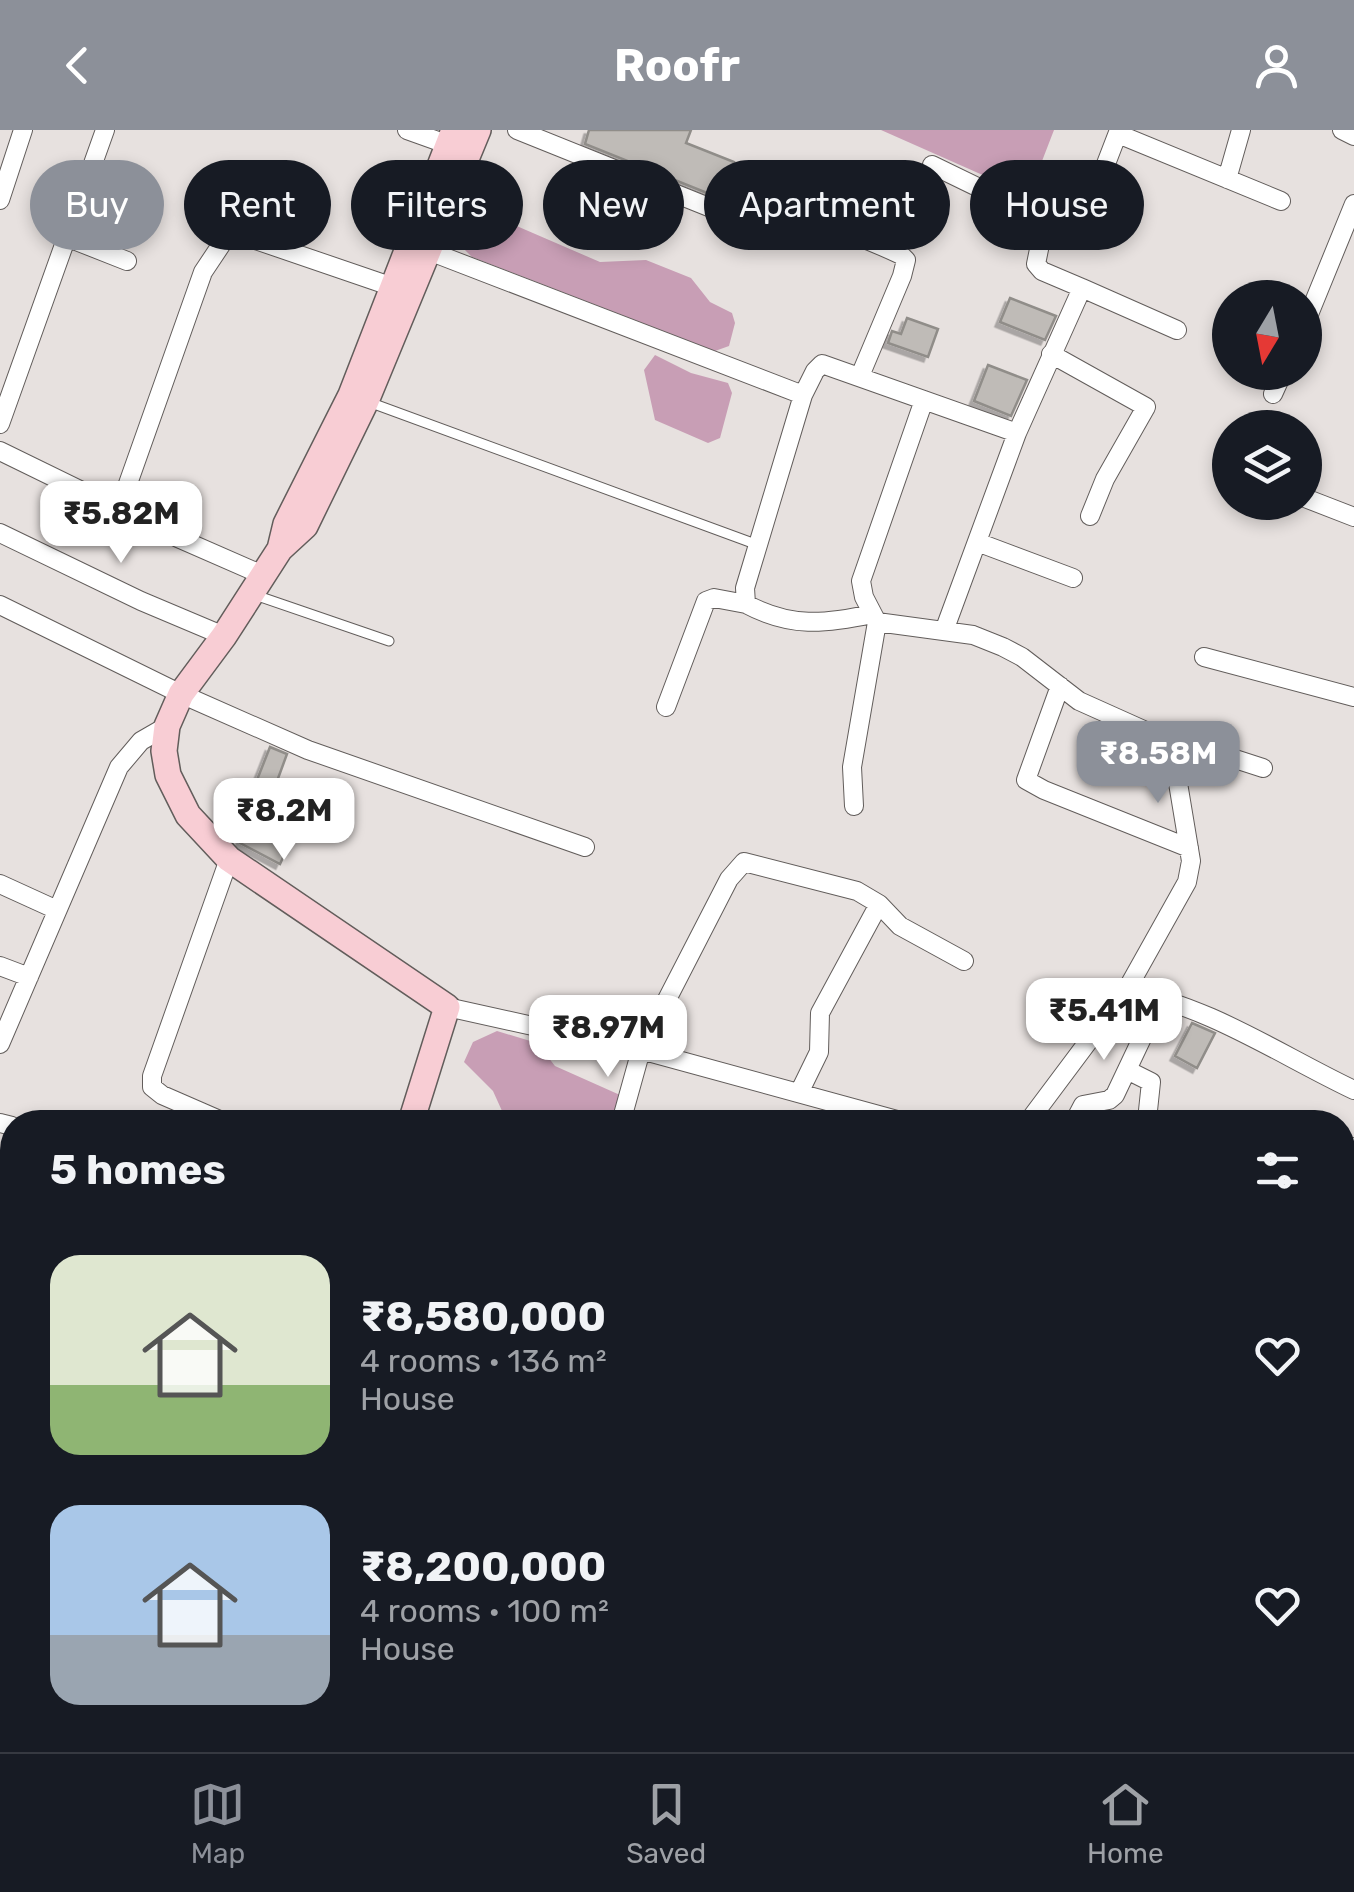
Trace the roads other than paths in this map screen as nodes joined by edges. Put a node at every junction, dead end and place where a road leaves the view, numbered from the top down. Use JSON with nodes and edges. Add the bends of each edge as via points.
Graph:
{"nodes":[{"id":1,"x":23,"y":130,"type":"edge"},
{"id":2,"x":106,"y":130,"type":"edge"},
{"id":3,"x":407,"y":130,"type":"edge"},
{"id":4,"x":478,"y":130,"type":"edge"},
{"id":5,"x":518,"y":130,"type":"edge"},
{"id":6,"x":1242,"y":130,"type":"edge"},
{"id":7,"x":1342,"y":130,"type":"edge"},
{"id":8,"x":1119,"y":132,"type":"edge"},
{"id":9,"x":1354,"y":136,"type":"edge"},
{"id":10,"x":452,"y":138,"type":"edge"},
{"id":11,"x":95,"y":160,"type":"edge"},
{"id":12,"x":463,"y":160,"type":"edge"},
{"id":13,"x":1108,"y":160,"type":"edge"},
{"id":14,"x":950,"y":174,"type":"edge"},
{"id":15,"x":1227,"y":179,"type":"junction"},
{"id":16,"x":0,"y":200,"type":"edge"},
{"id":17,"x":1281,"y":201,"type":"dead end"},
{"id":18,"x":1354,"y":204,"type":"edge"},
{"id":19,"x":61,"y":250,"type":"edge"},
{"id":20,"x":99,"y":250,"type":"edge"},
{"id":21,"x":417,"y":250,"type":"edge"},
{"id":22,"x":418,"y":250,"type":"edge"},
{"id":23,"x":427,"y":250,"type":"edge"},
{"id":24,"x":127,"y":261,"type":"dead end"},
{"id":25,"x":1322,"y":282,"type":"edge"},
{"id":26,"x":393,"y":287,"type":"junction"},
{"id":27,"x":1082,"y":288,"type":"junction"},
{"id":28,"x":1177,"y":330,"type":"dead end"},
{"id":29,"x":1051,"y":354,"type":"junction"},
{"id":30,"x":860,"y":376,"type":"junction"},
{"id":31,"x":1274,"y":390,"type":"edge"},
{"id":32,"x":1272,"y":394,"type":"dead end"},
{"id":33,"x":803,"y":395,"type":"junction"},
{"id":34,"x":924,"y":400,"type":"junction"},
{"id":35,"x":366,"y":401,"type":"junction"},
{"id":36,"x":0,"y":424,"type":"edge"},
{"id":37,"x":1017,"y":434,"type":"junction"},
{"id":38,"x":0,"y":451,"type":"edge"},
{"id":39,"x":1322,"y":504,"type":"edge"},
{"id":40,"x":119,"y":509,"type":"junction"},
{"id":41,"x":1090,"y":516,"type":"dead end"},
{"id":42,"x":1354,"y":516,"type":"edge"},
{"id":43,"x":0,"y":533,"type":"edge"},
{"id":44,"x":976,"y":542,"type":"junction"},
{"id":45,"x":758,"y":546,"type":"junction"},
{"id":46,"x":280,"y":549,"type":"junction"},
{"id":47,"x":1073,"y":578,"type":"dead end"},
{"id":48,"x":258,"y":585,"type":"junction"},
{"id":49,"x":0,"y":604,"type":"edge"},
{"id":50,"x":746,"y":604,"type":"junction"},
{"id":51,"x":874,"y":618,"type":"junction"},
{"id":52,"x":944,"y":631,"type":"junction"},
{"id":53,"x":224,"y":636,"type":"junction"},
{"id":54,"x":390,"y":641,"type":"dead end"},
{"id":55,"x":1204,"y":658,"type":"dead end"},
{"id":56,"x":1060,"y":686,"type":"junction"},
{"id":57,"x":180,"y":694,"type":"junction"},
{"id":58,"x":1354,"y":698,"type":"edge"},
{"id":59,"x":666,"y":707,"type":"dead end"},
{"id":60,"x":167,"y":726,"type":"junction"},
{"id":61,"x":1167,"y":746,"type":"junction"},
{"id":62,"x":1263,"y":768,"type":"dead end"},
{"id":63,"x":854,"y":806,"type":"dead end"},
{"id":64,"x":585,"y":848,"type":"dead end"},
{"id":65,"x":1189,"y":848,"type":"junction"},
{"id":66,"x":229,"y":859,"type":"junction"},
{"id":67,"x":0,"y":884,"type":"edge"},
{"id":68,"x":879,"y":904,"type":"junction"},
{"id":69,"x":57,"y":910,"type":"junction"},
{"id":70,"x":964,"y":961,"type":"dead end"},
{"id":71,"x":0,"y":966,"type":"edge"},
{"id":72,"x":29,"y":976,"type":"junction"},
{"id":73,"x":1126,"y":991,"type":"junction"},
{"id":74,"x":1161,"y":998,"type":"junction"},
{"id":75,"x":447,"y":1007,"type":"junction"},
{"id":76,"x":0,"y":1044,"type":"edge"},
{"id":77,"x":641,"y":1050,"type":"junction"},
{"id":78,"x":1127,"y":1070,"type":"junction"},
{"id":79,"x":1354,"y":1090,"type":"edge"},
{"id":80,"x":799,"y":1093,"type":"junction"},
{"id":81,"x":197,"y":1110,"type":"edge"},
{"id":82,"x":415,"y":1110,"type":"edge"},
{"id":83,"x":625,"y":1110,"type":"edge"},
{"id":84,"x":861,"y":1110,"type":"edge"},
{"id":85,"x":1037,"y":1110,"type":"edge"},
{"id":86,"x":1080,"y":1110,"type":"edge"},
{"id":87,"x":1148,"y":1110,"type":"edge"}],
"edges":[{"from":1,"to":16,"type":"street"},
{"from":2,"to":11,"type":"street"},
{"from":3,"to":10,"type":"street"},
{"from":4,"to":12,"type":"main road"},
{"from":5,"to":30,"type":"street","via":[[736,218],[803,220],[901,254],[902,276]]},
{"from":6,"to":15,"type":"street"},
{"from":7,"to":9,"type":"street"},
{"from":8,"to":13,"type":"street"},
{"from":8,"to":15,"type":"street"},
{"from":14,"to":27,"type":"street","via":[[1045,220],[1036,264]]},
{"from":15,"to":17,"type":"street"},
{"from":18,"to":25,"type":"street"},
{"from":19,"to":36,"type":"street"},
{"from":20,"to":24,"type":"street"},
{"from":21,"to":26,"type":"main road"},
{"from":22,"to":35,"type":"main road"},
{"from":23,"to":33,"type":"street"},
{"from":26,"to":40,"type":"street","via":[[242,235],[226,236],[203,272]]},
{"from":26,"to":46,"type":"main road"},
{"from":27,"to":28,"type":"street"},
{"from":27,"to":29,"type":"street"},
{"from":29,"to":37,"type":"street"},
{"from":29,"to":41,"type":"street","via":[[1146,407]]},
{"from":30,"to":33,"type":"street","via":[[822,364]]},
{"from":30,"to":34,"type":"street"},
{"from":31,"to":32,"type":"street"},
{"from":33,"to":45,"type":"street"},
{"from":34,"to":37,"type":"street"},
{"from":34,"to":51,"type":"street","via":[[861,581]]},
{"from":35,"to":45,"type":"lane"},
{"from":35,"to":46,"type":"main road","via":[[305,526]]},
{"from":37,"to":44,"type":"street"},
{"from":38,"to":40,"type":"street"},
{"from":39,"to":42,"type":"street"},
{"from":40,"to":48,"type":"street"},
{"from":43,"to":53,"type":"street"},
{"from":44,"to":47,"type":"street"},
{"from":44,"to":52,"type":"street"},
{"from":45,"to":50,"type":"street"},
{"from":46,"to":48,"type":"main road"},
{"from":48,"to":53,"type":"main road"},
{"from":48,"to":54,"type":"lane"},
{"from":49,"to":57,"type":"street"},
{"from":50,"to":51,"type":"street","via":[[815,624]]},
{"from":50,"to":59,"type":"street","via":[[706,601]]},
{"from":51,"to":52,"type":"street"},
{"from":51,"to":63,"type":"street","via":[[852,766]]},
{"from":52,"to":56,"type":"street","via":[[1002,647]]},
{"from":53,"to":57,"type":"main road"},
{"from":55,"to":58,"type":"street"},
{"from":56,"to":61,"type":"street"},
{"from":56,"to":65,"type":"street","via":[[1026,780]]},
{"from":57,"to":60,"type":"main road"},
{"from":57,"to":64,"type":"street","via":[[308,750]]},
{"from":60,"to":66,"type":"main road","via":[[168,776],[188,815]]},
{"from":60,"to":69,"type":"street","via":[[141,741],[119,767]]},
{"from":61,"to":62,"type":"street","via":[[1195,746]]},
{"from":61,"to":65,"type":"street"},
{"from":65,"to":73,"type":"street","via":[[1187,882]]},
{"from":66,"to":75,"type":"main road"},
{"from":66,"to":81,"type":"street","via":[[152,1076],[152,1087]]},
{"from":67,"to":69,"type":"street"},
{"from":68,"to":70,"type":"street","via":[[892,920]]},
{"from":68,"to":77,"type":"street","via":[[829,882],[744,862]]},
{"from":68,"to":80,"type":"street","via":[[820,1013],[818,1052]]},
{"from":69,"to":72,"type":"street"},
{"from":71,"to":72,"type":"street"},
{"from":72,"to":76,"type":"street"},
{"from":73,"to":74,"type":"street"},
{"from":73,"to":85,"type":"street"},
{"from":74,"to":78,"type":"street"},
{"from":74,"to":79,"type":"street"},
{"from":75,"to":77,"type":"street"},
{"from":75,"to":82,"type":"main road"},
{"from":77,"to":80,"type":"street"},
{"from":77,"to":83,"type":"street"},
{"from":78,"to":86,"type":"street","via":[[1115,1095]]},
{"from":78,"to":87,"type":"street","via":[[1151,1082]]},
{"from":80,"to":84,"type":"street"}]}
